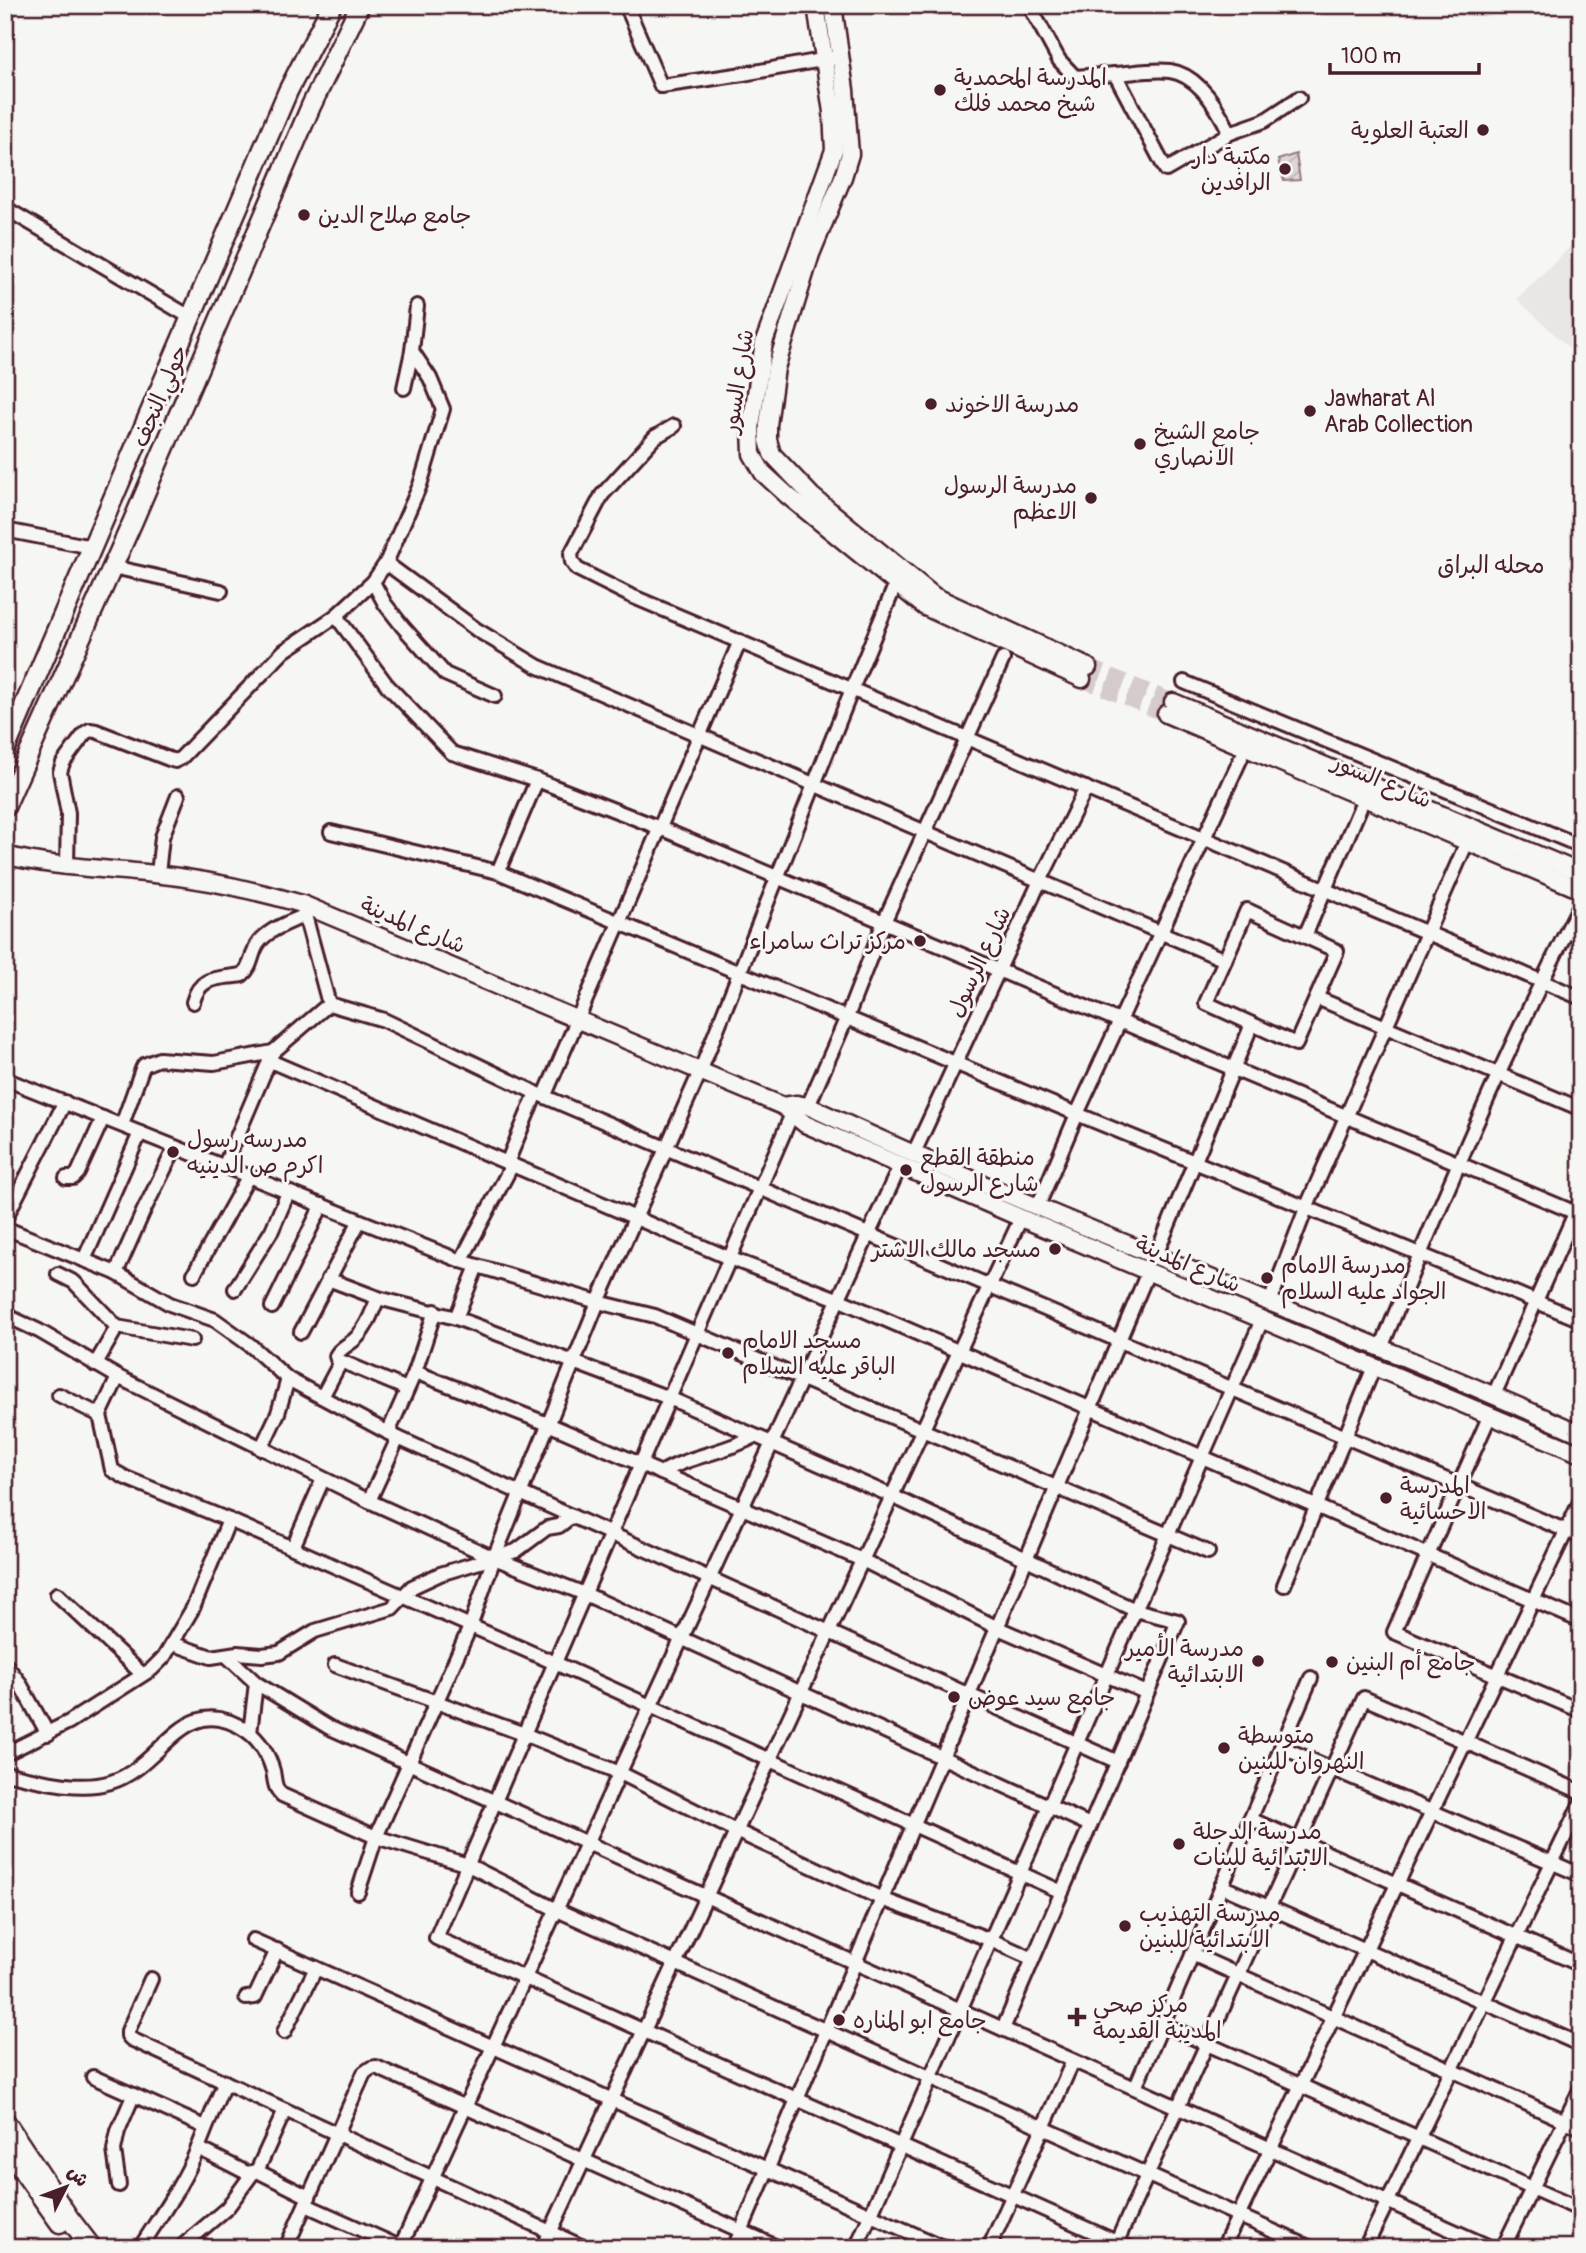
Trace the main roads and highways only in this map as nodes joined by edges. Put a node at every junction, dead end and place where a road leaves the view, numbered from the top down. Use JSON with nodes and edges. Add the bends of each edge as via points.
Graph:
{"nodes":[{"id":1,"x":360,"y":5,"type":"edge"},
{"id":2,"x":816,"y":5,"type":"edge"},
{"id":3,"x":833,"y":5,"type":"edge"},
{"id":4,"x":328,"y":11,"type":"edge"},
{"id":5,"x":349,"y":28,"type":"junction"},
{"id":6,"x":309,"y":51,"type":"junction"},
{"id":7,"x":832,"y":58,"type":"junction"},
{"id":8,"x":333,"y":61,"type":"junction"},
{"id":9,"x":105,"y":519,"type":"junction"},
{"id":10,"x":129,"y":529,"type":"junction"},
{"id":11,"x":90,"y":552,"type":"junction"},
{"id":12,"x":113,"y":566,"type":"junction"},
{"id":13,"x":1085,"y":673,"type":"tunnel mouth"},
{"id":14,"x":5,"y":750,"type":"edge"},
{"id":15,"x":5,"y":807,"type":"edge"},
{"id":16,"x":5,"y":855,"type":"edge"},
{"id":17,"x":1581,"y":873,"type":"edge"},
{"id":18,"x":1581,"y":890,"type":"edge"},
{"id":19,"x":906,"y":1161,"type":"junction"},
{"id":20,"x":1581,"y":1434,"type":"edge"},
{"id":21,"x":1581,"y":1454,"type":"edge"},
{"id":22,"x":5,"y":2121,"type":"edge"},
{"id":23,"x":5,"y":2146,"type":"edge"},
{"id":24,"x":78,"y":2248,"type":"edge"},
{"id":25,"x":92,"y":2248,"type":"edge"}],
"edges":[{"from":1,"to":5,"type":"main road","name":"حولي النجف"},
{"from":2,"to":7,"type":"main road","name":"شارع السور"},
{"from":3,"to":7,"type":"main road","name":"شارع السور"},
{"from":4,"to":5,"type":"main road","via":[[327,29],[334,34]]},
{"from":4,"to":6,"type":"main road"},
{"from":5,"to":8,"type":"main road","name":"حولي النجف"},
{"from":6,"to":8,"type":"main road","via":[[323,46],[331,51]]},
{"from":6,"to":9,"type":"main road"},
{"from":7,"to":13,"type":"main road","name":"شارع السور","via":[[834,150],[764,342],[751,426],[752,454],[762,473],[786,495],[898,578],[939,615]]},
{"from":8,"to":10,"type":"main road","name":"حولي النجف"},
{"from":9,"to":10,"type":"main road","via":[[105,529],[112,536],[122,536]]},
{"from":9,"to":11,"type":"main road"},
{"from":10,"to":12,"type":"main road","name":"حولي النجف"},
{"from":11,"to":12,"type":"main road","via":[[105,551]]},
{"from":11,"to":14,"type":"main road"},
{"from":12,"to":15,"type":"main road","name":"حولي النجف"},
{"from":16,"to":19,"type":"main road","name":"شارع المدينة","via":[[266,893],[795,1108]]},
{"from":17,"to":18,"type":"main road","name":"شارع السور","via":[[1169,708]]},
{"from":19,"to":20,"type":"main road","name":"شارع المدينة","via":[[1038,1206]]},
{"from":19,"to":21,"type":"main road","name":"شارع المدينة","via":[[1021,1219]]},
{"from":22,"to":25,"type":"main road"},
{"from":23,"to":24,"type":"main road"}]}
